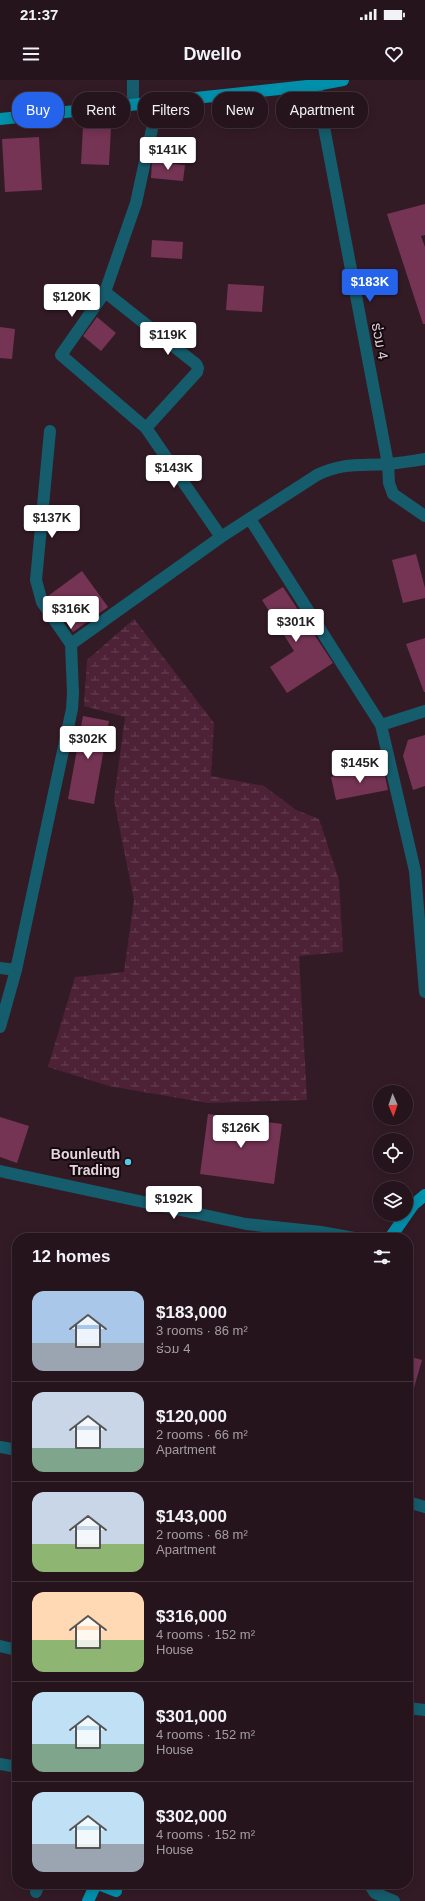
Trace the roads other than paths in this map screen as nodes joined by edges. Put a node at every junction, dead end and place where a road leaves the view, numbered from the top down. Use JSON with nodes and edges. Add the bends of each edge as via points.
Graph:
{"nodes":[{"id":1,"x":133,"y":80,"type":"edge"},
{"id":2,"x":343,"y":80,"type":"edge"},
{"id":3,"x":316,"y":84,"type":"junction"},
{"id":4,"x":204,"y":96,"type":"edge"},
{"id":5,"x":133,"y":103,"type":"junction"},
{"id":6,"x":138,"y":103,"type":"edge"},
{"id":7,"x":0,"y":119,"type":"edge"},
{"id":8,"x":152,"y":128,"type":"edge"},
{"id":9,"x":105,"y":292,"type":"junction"},
{"id":10,"x":146,"y":428,"type":"junction"},
{"id":11,"x":50,"y":431,"type":"dead end"},
{"id":12,"x":425,"y":459,"type":"edge"},
{"id":13,"x":388,"y":464,"type":"junction"},
{"id":14,"x":425,"y":516,"type":"edge"},
{"id":15,"x":250,"y":519,"type":"junction"},
{"id":16,"x":221,"y":537,"type":"junction"},
{"id":17,"x":72,"y":644,"type":"junction"},
{"id":18,"x":425,"y":711,"type":"edge"},
{"id":19,"x":381,"y":725,"type":"junction"},
{"id":20,"x":420,"y":870,"type":"edge"},
{"id":21,"x":0,"y":968,"type":"edge"},
{"id":22,"x":16,"y":970,"type":"junction"},
{"id":23,"x":425,"y":992,"type":"edge"},
{"id":24,"x":0,"y":1027,"type":"edge"},
{"id":25,"x":0,"y":1171,"type":"edge"},
{"id":26,"x":425,"y":1195,"type":"edge"},
{"id":27,"x":326,"y":1233,"type":"edge"},
{"id":28,"x":393,"y":1233,"type":"edge"},
{"id":29,"x":0,"y":1447,"type":"edge"},
{"id":30,"x":12,"y":1449,"type":"edge"},
{"id":31,"x":413,"y":1503,"type":"edge"},
{"id":32,"x":425,"y":1507,"type":"edge"},
{"id":33,"x":0,"y":1646,"type":"edge"},
{"id":34,"x":12,"y":1649,"type":"edge"},
{"id":35,"x":413,"y":1709,"type":"edge"},
{"id":36,"x":425,"y":1710,"type":"edge"},
{"id":37,"x":0,"y":1764,"type":"edge"},
{"id":38,"x":12,"y":1766,"type":"edge"},
{"id":39,"x":94,"y":1889,"type":"edge"},
{"id":40,"x":372,"y":1889,"type":"edge"},
{"id":41,"x":88,"y":1901,"type":"edge"},
{"id":42,"x":394,"y":1901,"type":"edge"}],
"edges":[{"from":1,"to":5,"type":"street"},
{"from":2,"to":3,"type":"main road"},
{"from":3,"to":4,"type":"main road"},
{"from":3,"to":13,"type":"street","name":"ຮ່ວມ 4"},
{"from":5,"to":6,"type":"main road"},
{"from":5,"to":7,"type":"main road"},
{"from":8,"to":9,"type":"street","via":[[136,203]]},
{"from":9,"to":10,"type":"street","via":[[61,355]]},
{"from":9,"to":10,"type":"street","via":[[198,368]]},
{"from":10,"to":16,"type":"street"},
{"from":11,"to":17,"type":"street","via":[[36,580],[42,602]]},
{"from":12,"to":13,"type":"street"},
{"from":13,"to":14,"type":"street","name":"ຮ່ວມ 4","via":[[393,494]]},
{"from":13,"to":15,"type":"street","via":[[345,465],[330,469]]},
{"from":15,"to":16,"type":"street"},
{"from":15,"to":19,"type":"street"},
{"from":16,"to":17,"type":"street"},
{"from":17,"to":22,"type":"street","via":[[72,709]]},
{"from":18,"to":19,"type":"street"},
{"from":19,"to":20,"type":"street"},
{"from":20,"to":23,"type":"street"},
{"from":21,"to":22,"type":"street"},
{"from":22,"to":24,"type":"street"},
{"from":25,"to":27,"type":"street","via":[[246,1224]]},
{"from":26,"to":28,"type":"main road","via":[[413,1205]]},
{"from":29,"to":30,"type":"street"},
{"from":31,"to":32,"type":"street"},
{"from":33,"to":34,"type":"street"},
{"from":35,"to":36,"type":"street"},
{"from":37,"to":38,"type":"street"},
{"from":39,"to":41,"type":"main road"},
{"from":40,"to":42,"type":"street","via":[[375,1893]]}]}
